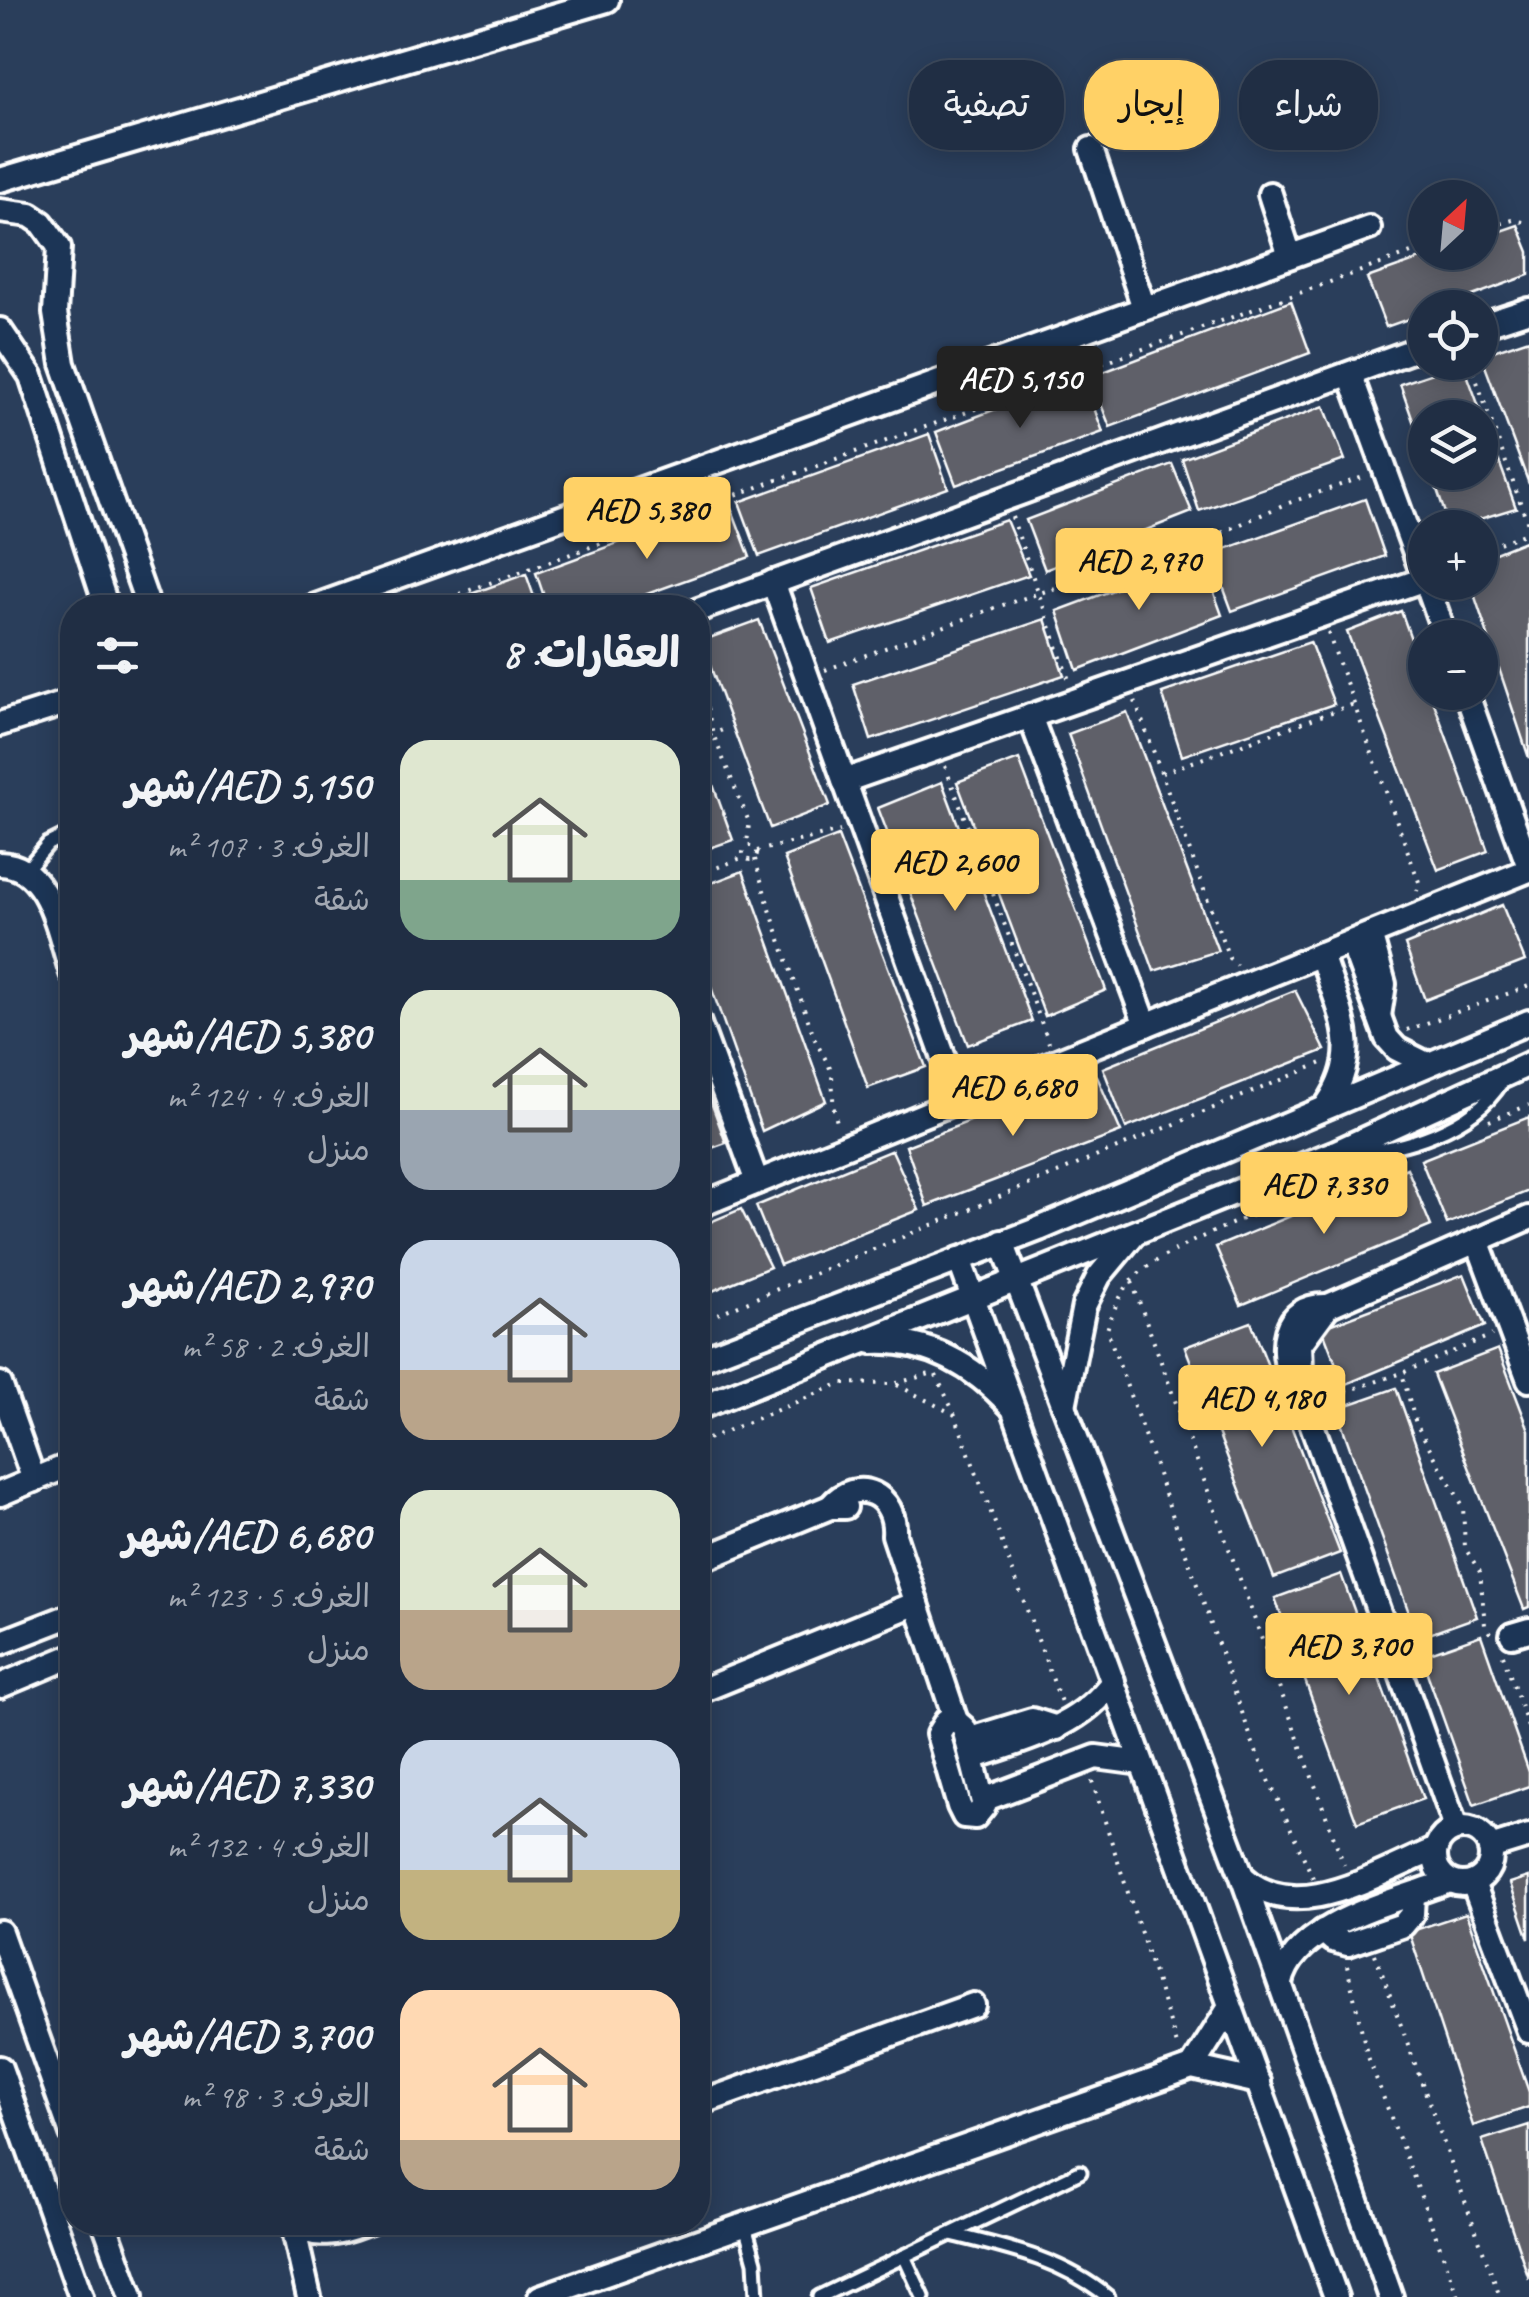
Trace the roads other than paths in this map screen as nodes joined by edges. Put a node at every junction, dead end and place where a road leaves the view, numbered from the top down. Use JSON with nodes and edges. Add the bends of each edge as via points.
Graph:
{"nodes":[{"id":1,"x":607,"y":0,"type":"edge"},
{"id":2,"x":1091,"y":150,"type":"edge"},
{"id":3,"x":0,"y":180,"type":"edge"},
{"id":4,"x":1270,"y":194,"type":"dead end"},
{"id":5,"x":0,"y":212,"type":"edge"},
{"id":6,"x":1369,"y":228,"type":"dead end"},
{"id":7,"x":1290,"y":256,"type":"junction"},
{"id":8,"x":1144,"y":308,"type":"junction"},
{"id":9,"x":1529,"y":310,"type":"edge"},
{"id":10,"x":1498,"y":320,"type":"edge"},
{"id":11,"x":0,"y":330,"type":"edge"},
{"id":12,"x":1408,"y":352,"type":"edge"},
{"id":13,"x":1350,"y":374,"type":"junction"},
{"id":14,"x":1408,"y":533,"type":"edge"},
{"id":15,"x":773,"y":582,"type":"junction"},
{"id":16,"x":1408,"y":586,"type":"edge"},
{"id":17,"x":103,"y":595,"type":"edge"},
{"id":18,"x":144,"y":595,"type":"edge"},
{"id":19,"x":346,"y":595,"type":"edge"},
{"id":20,"x":710,"y":606,"type":"edge"},
{"id":21,"x":60,"y":705,"type":"edge"},
{"id":22,"x":1472,"y":710,"type":"edge"},
{"id":23,"x":1030,"y":716,"type":"junction"},
{"id":24,"x":0,"y":724,"type":"edge"},
{"id":25,"x":844,"y":781,"type":"junction"},
{"id":26,"x":60,"y":838,"type":"edge"},
{"id":27,"x":0,"y":864,"type":"edge"},
{"id":28,"x":1529,"y":868,"type":"edge"},
{"id":29,"x":26,"y":870,"type":"junction"},
{"id":30,"x":60,"y":939,"type":"edge"},
{"id":31,"x":1362,"y":940,"type":"junction"},
{"id":32,"x":1320,"y":954,"type":"junction"},
{"id":33,"x":1529,"y":1022,"type":"edge"},
{"id":34,"x":1146,"y":1025,"type":"junction"},
{"id":35,"x":1382,"y":1028,"type":"junction"},
{"id":36,"x":1349,"y":1051,"type":"junction"},
{"id":37,"x":710,"y":1053,"type":"edge"},
{"id":38,"x":1427,"y":1064,"type":"junction"},
{"id":39,"x":1529,"y":1064,"type":"edge"},
{"id":40,"x":960,"y":1100,"type":"junction"},
{"id":41,"x":1328,"y":1106,"type":"junction"},
{"id":42,"x":757,"y":1182,"type":"junction"},
{"id":43,"x":710,"y":1201,"type":"edge"},
{"id":44,"x":1529,"y":1218,"type":"edge"},
{"id":45,"x":1136,"y":1232,"type":"junction"},
{"id":46,"x":1478,"y":1240,"type":"junction"},
{"id":47,"x":1002,"y":1242,"type":"junction"},
{"id":48,"x":959,"y":1259,"type":"junction"},
{"id":49,"x":1016,"y":1280,"type":"junction"},
{"id":50,"x":974,"y":1297,"type":"junction"},
{"id":51,"x":858,"y":1343,"type":"junction"},
{"id":52,"x":710,"y":1355,"type":"edge"},
{"id":53,"x":1529,"y":1380,"type":"edge"},
{"id":54,"x":0,"y":1384,"type":"edge"},
{"id":55,"x":710,"y":1403,"type":"edge"},
{"id":56,"x":1064,"y":1406,"type":"junction"},
{"id":57,"x":1017,"y":1414,"type":"junction"},
{"id":58,"x":60,"y":1469,"type":"edge"},
{"id":59,"x":34,"y":1480,"type":"junction"},
{"id":60,"x":0,"y":1494,"type":"edge"},
{"id":61,"x":710,"y":1556,"type":"edge"},
{"id":62,"x":917,"y":1603,"type":"junction"},
{"id":63,"x":60,"y":1620,"type":"edge"},
{"id":64,"x":0,"y":1644,"type":"edge"},
{"id":65,"x":60,"y":1661,"type":"edge"},
{"id":66,"x":11,"y":1681,"type":"edge"},
{"id":67,"x":1113,"y":1681,"type":"junction"},
{"id":68,"x":710,"y":1687,"type":"edge"},
{"id":69,"x":0,"y":1703,"type":"edge"},
{"id":70,"x":965,"y":1740,"type":"junction"},
{"id":71,"x":1141,"y":1763,"type":"junction"},
{"id":72,"x":982,"y":1800,"type":"junction"},
{"id":73,"x":1456,"y":1828,"type":"junction"},
{"id":74,"x":1529,"y":1836,"type":"edge"},
{"id":75,"x":1490,"y":1848,"type":"junction"},
{"id":76,"x":1434,"y":1850,"type":"junction"},
{"id":77,"x":1242,"y":1876,"type":"junction"},
{"id":78,"x":1461,"y":1882,"type":"junction"},
{"id":79,"x":1414,"y":1895,"type":"junction"},
{"id":80,"x":0,"y":1932,"type":"edge"},
{"id":81,"x":1331,"y":1937,"type":"junction"},
{"id":82,"x":1281,"y":1983,"type":"junction"},
{"id":83,"x":974,"y":2005,"type":"dead end"},
{"id":84,"x":1230,"y":2007,"type":"junction"},
{"id":85,"x":1529,"y":2031,"type":"edge"},
{"id":86,"x":1192,"y":2066,"type":"junction"},
{"id":87,"x":0,"y":2068,"type":"edge"},
{"id":88,"x":1259,"y":2082,"type":"junction"},
{"id":89,"x":60,"y":2100,"type":"edge"},
{"id":90,"x":710,"y":2100,"type":"edge"},
{"id":91,"x":1080,"y":2172,"type":"dead end"},
{"id":92,"x":745,"y":2226,"type":"junction"},
{"id":93,"x":950,"y":2234,"type":"junction"},
{"id":94,"x":109,"y":2235,"type":"edge"},
{"id":95,"x":294,"y":2235,"type":"edge"},
{"id":96,"x":904,"y":2256,"type":"junction"},
{"id":97,"x":81,"y":2297,"type":"edge"},
{"id":98,"x":131,"y":2297,"type":"edge"},
{"id":99,"x":309,"y":2297,"type":"edge"},
{"id":100,"x":540,"y":2297,"type":"edge"},
{"id":101,"x":757,"y":2297,"type":"edge"},
{"id":102,"x":819,"y":2297,"type":"edge"},
{"id":103,"x":923,"y":2297,"type":"edge"},
{"id":104,"x":1108,"y":2297,"type":"edge"},
{"id":105,"x":1336,"y":2297,"type":"edge"},
{"id":106,"x":1391,"y":2297,"type":"edge"}],
"edges":[{"from":1,"to":3,"type":"street"},
{"from":2,"to":8,"type":"street"},
{"from":4,"to":7,"type":"street"},
{"from":5,"to":18,"type":"street","via":[[30,215],[59,247],[55,313],[63,364]]},
{"from":6,"to":7,"type":"street"},
{"from":7,"to":8,"type":"street"},
{"from":8,"to":19,"type":"street"},
{"from":9,"to":10,"type":"street"},
{"from":11,"to":17,"type":"street","via":[[31,376]]},
{"from":12,"to":13,"type":"street"},
{"from":13,"to":14,"type":"street"},
{"from":13,"to":15,"type":"street"},
{"from":15,"to":20,"type":"street"},
{"from":15,"to":25,"type":"street"},
{"from":16,"to":23,"type":"street"},
{"from":21,"to":24,"type":"street"},
{"from":22,"to":28,"type":"street"},
{"from":23,"to":25,"type":"street"},
{"from":23,"to":34,"type":"street"},
{"from":25,"to":40,"type":"street"},
{"from":26,"to":29,"type":"lane"},
{"from":27,"to":29,"type":"street"},
{"from":28,"to":31,"type":"street"},
{"from":29,"to":30,"type":"street","via":[[41,886]]},
{"from":31,"to":32,"type":"street"},
{"from":31,"to":35,"type":"street"},
{"from":32,"to":34,"type":"street"},
{"from":32,"to":36,"type":"street"},
{"from":33,"to":38,"type":"street"},
{"from":34,"to":40,"type":"street"},
{"from":35,"to":36,"type":"street"},
{"from":35,"to":38,"type":"street","via":[[1397,1049]]},
{"from":36,"to":41,"type":"street"},
{"from":37,"to":42,"type":"street"},
{"from":38,"to":41,"type":"street"},
{"from":39,"to":45,"type":"street","via":[[1336,1152]]},
{"from":40,"to":42,"type":"street"},
{"from":41,"to":47,"type":"street"},
{"from":42,"to":43,"type":"street"},
{"from":44,"to":46,"type":"street"},
{"from":45,"to":49,"type":"street"},
{"from":45,"to":56,"type":"street","via":[[1084,1306]]},
{"from":46,"to":53,"type":"street"},
{"from":46,"to":73,"type":"street","via":[[1328,1306],[1300,1344],[1304,1401]]},
{"from":47,"to":48,"type":"street"},
{"from":47,"to":49,"type":"street"},
{"from":48,"to":50,"type":"street"},
{"from":48,"to":52,"type":"street"},
{"from":49,"to":50,"type":"street"},
{"from":49,"to":56,"type":"street"},
{"from":50,"to":51,"type":"street"},
{"from":50,"to":57,"type":"street"},
{"from":51,"to":55,"type":"street"},
{"from":51,"to":57,"type":"street","via":[[893,1341],[944,1354]]},
{"from":54,"to":59,"type":"street"},
{"from":56,"to":77,"type":"street"},
{"from":57,"to":67,"type":"street"},
{"from":58,"to":59,"type":"street"},
{"from":59,"to":60,"type":"street"},
{"from":61,"to":62,"type":"street","via":[[830,1506],[864,1504],[894,1535]]},
{"from":62,"to":68,"type":"street"},
{"from":62,"to":70,"type":"street"},
{"from":63,"to":64,"type":"street"},
{"from":65,"to":66,"type":"street"},
{"from":66,"to":69,"type":"street"},
{"from":67,"to":70,"type":"street","via":[[1084,1712],[1057,1728]]},
{"from":67,"to":71,"type":"street"},
{"from":70,"to":72,"type":"street"},
{"from":70,"to":72,"type":"street","via":[[946,1721],[938,1734],[960,1812],[980,1815]]},
{"from":71,"to":72,"type":"street","via":[[1096,1756]]},
{"from":71,"to":84,"type":"street"},
{"from":73,"to":75,"type":"street","via":[[1477,1831]]},
{"from":73,"to":76,"type":"street"},
{"from":74,"to":75,"type":"street"},
{"from":75,"to":78,"type":"street","via":[[1488,1868]]},
{"from":76,"to":77,"type":"street","via":[[1321,1894],[1282,1899]]},
{"from":76,"to":78,"type":"street","via":[[1434,1862]]},
{"from":77,"to":82,"type":"street"},
{"from":78,"to":79,"type":"street"},
{"from":78,"to":85,"type":"street"},
{"from":79,"to":81,"type":"street"},
{"from":79,"to":81,"type":"street","via":[[1409,1920],[1370,1938]]},
{"from":80,"to":89,"type":"street"},
{"from":81,"to":82,"type":"street","via":[[1290,1956]]},
{"from":82,"to":106,"type":"street"},
{"from":83,"to":90,"type":"street"},
{"from":84,"to":86,"type":"street"},
{"from":84,"to":88,"type":"street"},
{"from":86,"to":88,"type":"street"},
{"from":86,"to":92,"type":"street"},
{"from":87,"to":97,"type":"street"},
{"from":88,"to":105,"type":"street"},
{"from":91,"to":93,"type":"lane"},
{"from":92,"to":100,"type":"street"},
{"from":92,"to":101,"type":"lane"},
{"from":93,"to":96,"type":"lane"},
{"from":93,"to":104,"type":"lane","via":[[1038,2256]]},
{"from":94,"to":98,"type":"street"},
{"from":95,"to":99,"type":"street"},
{"from":96,"to":102,"type":"lane"},
{"from":96,"to":103,"type":"lane"}]}
